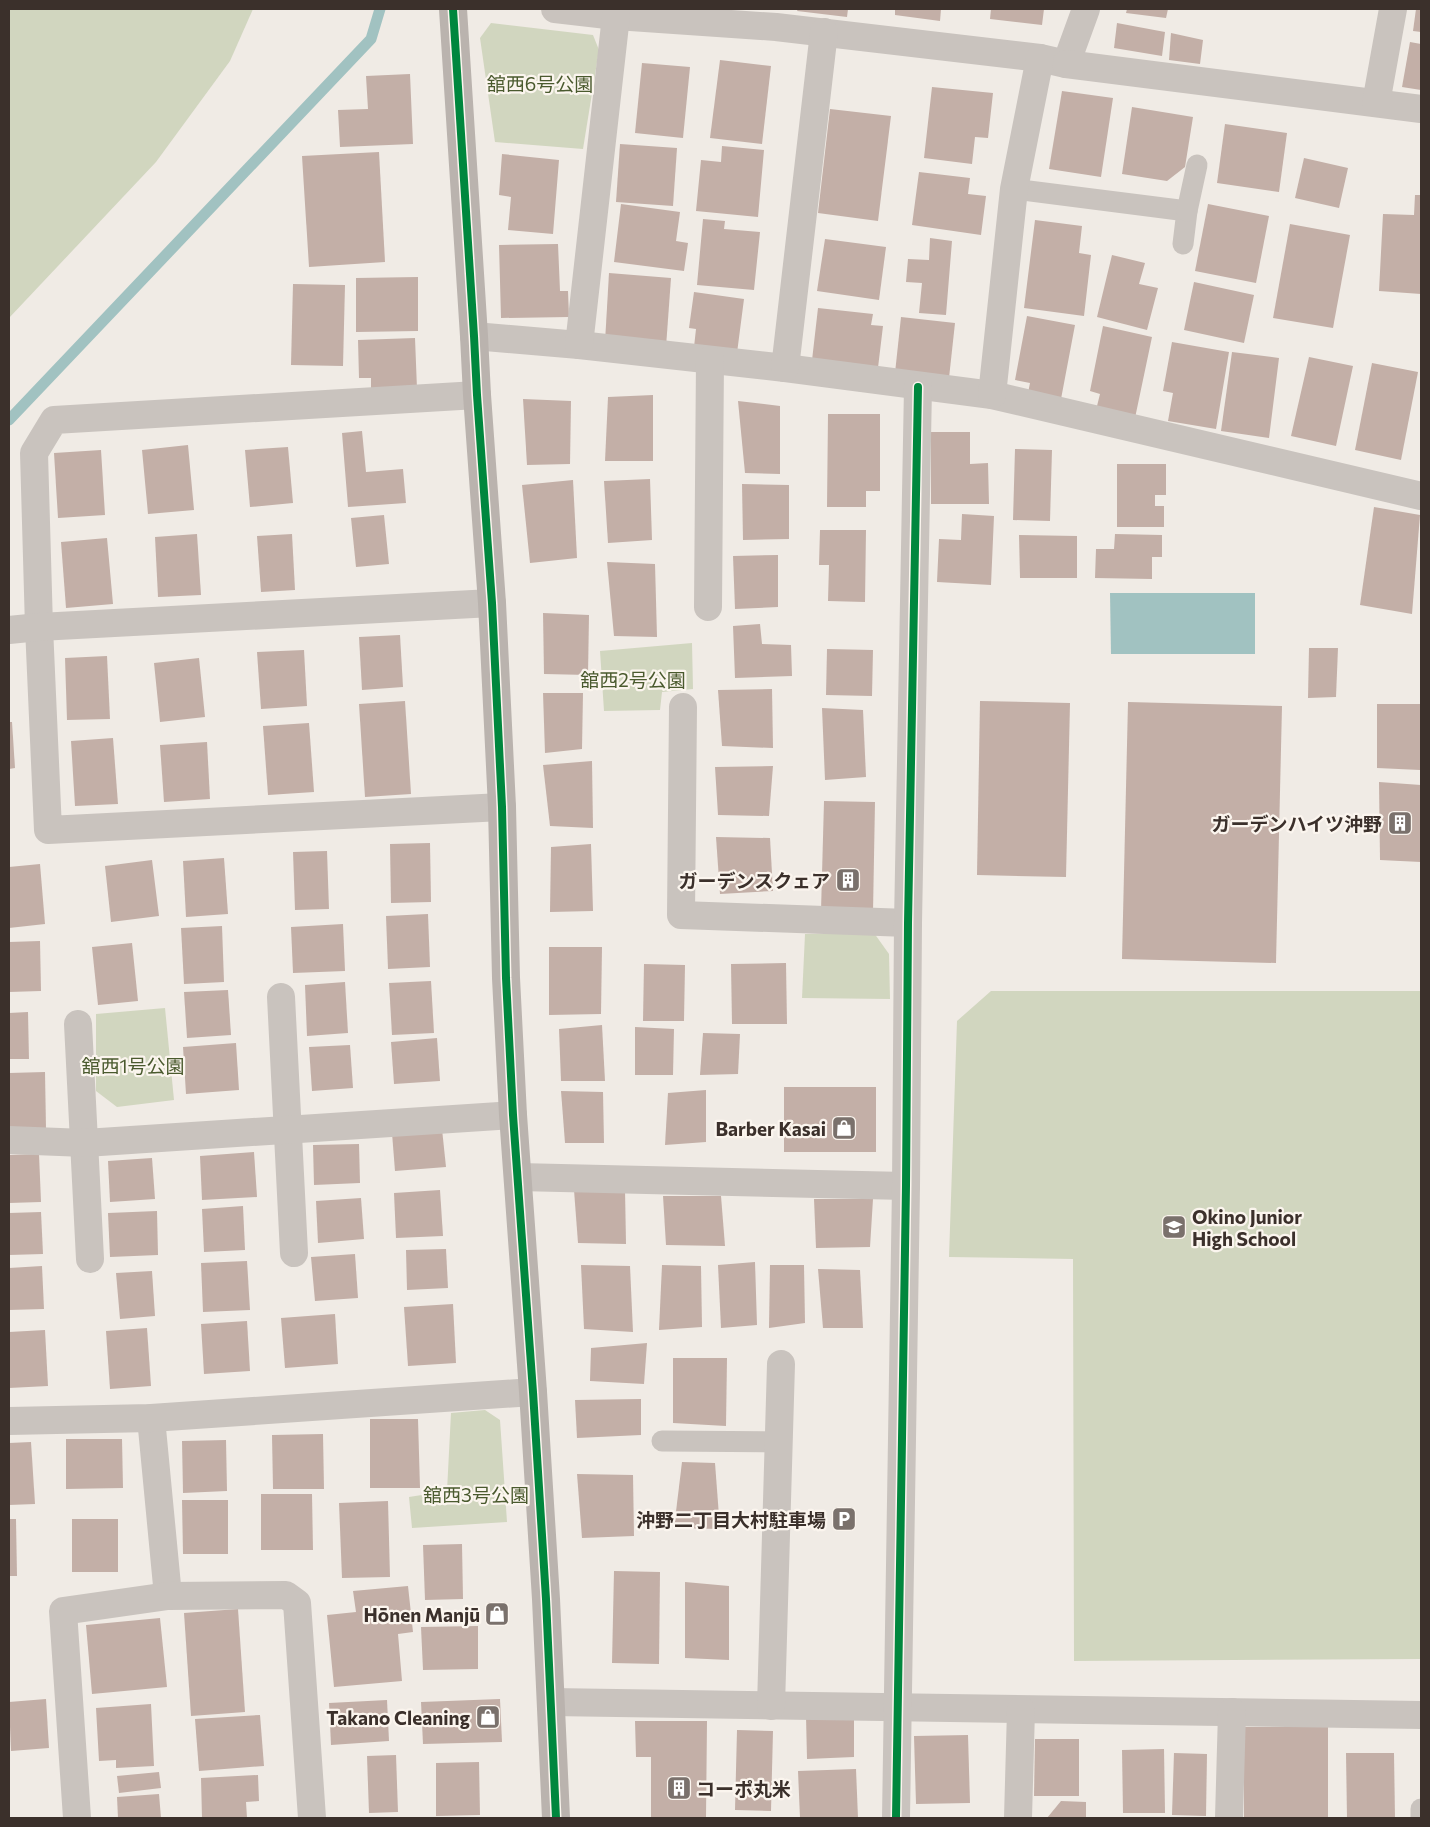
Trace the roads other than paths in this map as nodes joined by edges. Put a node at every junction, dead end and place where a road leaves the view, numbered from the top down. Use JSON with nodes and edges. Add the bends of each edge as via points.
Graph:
{"nodes":[{"id":1,"x":453,"y":9,"type":"edge"},
{"id":2,"x":555,"y":9,"type":"edge"},
{"id":3,"x":1086,"y":9,"type":"edge"},
{"id":4,"x":1393,"y":9,"type":"edge"},
{"id":5,"x":616,"y":16,"type":"junction"},
{"id":6,"x":777,"y":18,"type":"edge"},
{"id":7,"x":824,"y":32,"type":"junction"},
{"id":8,"x":1040,"y":58,"type":"junction"},
{"id":9,"x":1066,"y":64,"type":"junction"},
{"id":10,"x":1376,"y":104,"type":"junction"},
{"id":11,"x":1421,"y":109,"type":"edge"},
{"id":12,"x":1197,"y":165,"type":"dead end"},
{"id":13,"x":1014,"y":189,"type":"junction"},
{"id":14,"x":1187,"y":211,"type":"junction"},
{"id":15,"x":1183,"y":244,"type":"dead end"},
{"id":16,"x":474,"y":336,"type":"junction"},
{"id":17,"x":580,"y":345,"type":"junction"},
{"id":18,"x":710,"y":360,"type":"junction"},
{"id":19,"x":785,"y":368,"type":"junction"},
{"id":20,"x":918,"y":386,"type":"junction"},
{"id":21,"x":477,"y":395,"type":"junction"},
{"id":22,"x":992,"y":396,"type":"junction"},
{"id":23,"x":1421,"y":496,"type":"edge"},
{"id":24,"x":492,"y":603,"type":"junction"},
{"id":25,"x":708,"y":607,"type":"dead end"},
{"id":26,"x":39,"y":627,"type":"junction"},
{"id":27,"x":9,"y":630,"type":"edge"},
{"id":28,"x":683,"y":707,"type":"dead end"},
{"id":29,"x":502,"y":807,"type":"junction"},
{"id":30,"x":908,"y":922,"type":"junction"},
{"id":31,"x":281,"y":997,"type":"dead end"},
{"id":32,"x":78,"y":1024,"type":"dead end"},
{"id":33,"x":513,"y":1115,"type":"junction"},
{"id":34,"x":288,"y":1130,"type":"junction"},
{"id":35,"x":9,"y":1140,"type":"edge"},
{"id":36,"x":85,"y":1143,"type":"junction"},
{"id":37,"x":518,"y":1177,"type":"junction"},
{"id":38,"x":906,"y":1186,"type":"junction"},
{"id":39,"x":294,"y":1253,"type":"dead end"},
{"id":40,"x":90,"y":1259,"type":"dead end"},
{"id":41,"x":781,"y":1364,"type":"dead end"},
{"id":42,"x":533,"y":1392,"type":"junction"},
{"id":43,"x":151,"y":1418,"type":"junction"},
{"id":44,"x":9,"y":1421,"type":"edge"},
{"id":45,"x":662,"y":1441,"type":"dead end"},
{"id":46,"x":780,"y":1442,"type":"junction"},
{"id":47,"x":168,"y":1596,"type":"junction"},
{"id":48,"x":551,"y":1702,"type":"junction"},
{"id":49,"x":771,"y":1706,"type":"junction"},
{"id":50,"x":897,"y":1708,"type":"junction"},
{"id":51,"x":1020,"y":1710,"type":"junction"},
{"id":52,"x":1232,"y":1712,"type":"junction"},
{"id":53,"x":1421,"y":1715,"type":"edge"},
{"id":54,"x":1421,"y":1809,"type":"edge"},
{"id":55,"x":77,"y":1818,"type":"edge"},
{"id":56,"x":312,"y":1818,"type":"edge"},
{"id":57,"x":556,"y":1818,"type":"edge"},
{"id":58,"x":896,"y":1818,"type":"edge"},
{"id":59,"x":1018,"y":1818,"type":"edge"},
{"id":60,"x":1229,"y":1818,"type":"edge"},
{"id":61,"x":1421,"y":1818,"type":"edge"}],
"edges":[{"from":1,"to":16,"type":"street"},
{"from":2,"to":5,"type":"street"},
{"from":3,"to":9,"type":"street"},
{"from":4,"to":10,"type":"street"},
{"from":5,"to":6,"type":"street"},
{"from":5,"to":17,"type":"street"},
{"from":6,"to":7,"type":"street"},
{"from":7,"to":8,"type":"street"},
{"from":7,"to":19,"type":"street"},
{"from":8,"to":9,"type":"street"},
{"from":8,"to":13,"type":"street"},
{"from":9,"to":10,"type":"street"},
{"from":10,"to":11,"type":"street"},
{"from":12,"to":14,"type":"lane"},
{"from":13,"to":14,"type":"lane"},
{"from":13,"to":22,"type":"street"},
{"from":14,"to":15,"type":"lane"},
{"from":16,"to":17,"type":"street"},
{"from":16,"to":21,"type":"street"},
{"from":17,"to":18,"type":"street"},
{"from":18,"to":19,"type":"street"},
{"from":18,"to":25,"type":"street"},
{"from":19,"to":20,"type":"street"},
{"from":20,"to":22,"type":"street"},
{"from":20,"to":30,"type":"street"},
{"from":21,"to":24,"type":"street"},
{"from":21,"to":26,"type":"street","via":[[54,420],[34,453]]},
{"from":22,"to":23,"type":"street"},
{"from":24,"to":26,"type":"street"},
{"from":24,"to":29,"type":"street"},
{"from":26,"to":27,"type":"street"},
{"from":26,"to":29,"type":"street","via":[[48,830]]},
{"from":28,"to":30,"type":"street","via":[[681,915]]},
{"from":29,"to":33,"type":"street"},
{"from":30,"to":38,"type":"street"},
{"from":31,"to":34,"type":"street"},
{"from":32,"to":36,"type":"street"},
{"from":33,"to":34,"type":"street"},
{"from":33,"to":37,"type":"street"},
{"from":34,"to":36,"type":"street"},
{"from":34,"to":39,"type":"street"},
{"from":35,"to":36,"type":"street"},
{"from":36,"to":40,"type":"street"},
{"from":37,"to":38,"type":"street"},
{"from":37,"to":42,"type":"street"},
{"from":38,"to":50,"type":"street"},
{"from":41,"to":46,"type":"street"},
{"from":42,"to":43,"type":"street"},
{"from":42,"to":48,"type":"street"},
{"from":43,"to":44,"type":"street"},
{"from":43,"to":47,"type":"street"},
{"from":45,"to":46,"type":"lane"},
{"from":46,"to":49,"type":"street"},
{"from":47,"to":55,"type":"street","via":[[63,1611]]},
{"from":47,"to":56,"type":"street","via":[[286,1595],[297,1603]]},
{"from":48,"to":49,"type":"street"},
{"from":48,"to":57,"type":"street"},
{"from":49,"to":50,"type":"street"},
{"from":50,"to":51,"type":"street"},
{"from":50,"to":58,"type":"street"},
{"from":51,"to":52,"type":"street"},
{"from":51,"to":59,"type":"street"},
{"from":52,"to":53,"type":"street"},
{"from":52,"to":60,"type":"street"},
{"from":54,"to":61,"type":"lane"}]}
